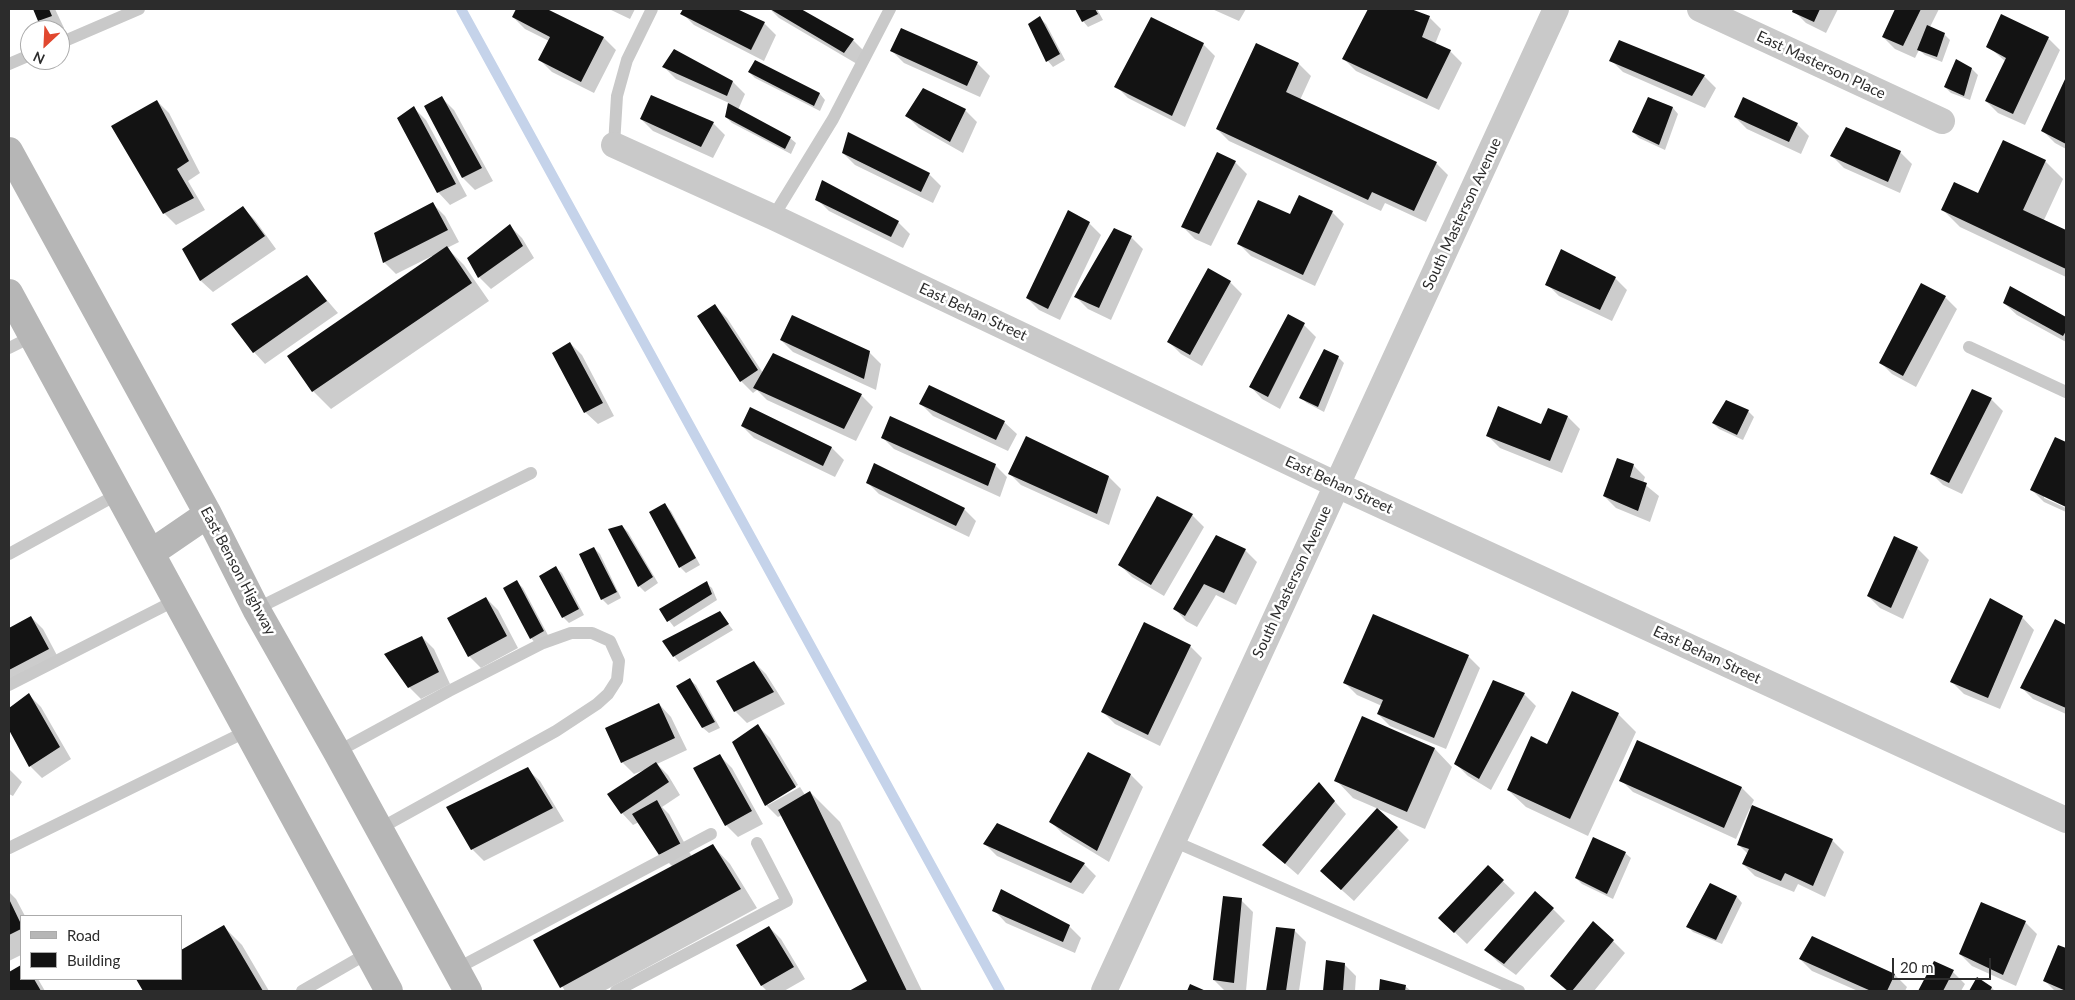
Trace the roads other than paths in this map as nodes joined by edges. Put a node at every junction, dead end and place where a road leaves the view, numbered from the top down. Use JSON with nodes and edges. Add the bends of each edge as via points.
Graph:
{"nodes":[{"id":1,"x":139,"y":9,"type":"edge"},
{"id":2,"x":652,"y":9,"type":"edge"},
{"id":3,"x":890,"y":9,"type":"edge"},
{"id":4,"x":1556,"y":9,"type":"edge"},
{"id":5,"x":1700,"y":9,"type":"edge"},
{"id":6,"x":70,"y":39,"type":"edge"},
{"id":7,"x":1942,"y":121,"type":"dead end"},
{"id":8,"x":614,"y":145,"type":"joint"},
{"id":9,"x":9,"y":150,"type":"edge"},
{"id":10,"x":773,"y":218,"type":"junction"},
{"id":11,"x":9,"y":292,"type":"edge"},
{"id":12,"x":21,"y":342,"type":"edge"},
{"id":13,"x":1969,"y":347,"type":"dead end"},
{"id":14,"x":2066,"y":392,"type":"edge"},
{"id":15,"x":531,"y":473,"type":"dead end"},
{"id":16,"x":1337,"y":485,"type":"junction"},
{"id":17,"x":118,"y":494,"type":"junction"},
{"id":18,"x":208,"y":514,"type":"junction"},
{"id":19,"x":9,"y":554,"type":"edge"},
{"id":20,"x":151,"y":554,"type":"junction"},
{"id":21,"x":176,"y":600,"type":"junction"},
{"id":22,"x":256,"y":609,"type":"junction"},
{"id":23,"x":9,"y":685,"type":"edge"},
{"id":24,"x":247,"y":731,"type":"junction"},
{"id":25,"x":337,"y":752,"type":"junction"},
{"id":26,"x":2066,"y":820,"type":"edge"},
{"id":27,"x":379,"y":829,"type":"junction"},
{"id":28,"x":711,"y":834,"type":"dead end"},
{"id":29,"x":1173,"y":841,"type":"junction"},
{"id":30,"x":757,"y":843,"type":"dead end"},
{"id":31,"x":9,"y":848,"type":"edge"},
{"id":32,"x":368,"y":953,"type":"junction"},
{"id":33,"x":462,"y":980,"type":"edge"},
{"id":34,"x":302,"y":991,"type":"edge"},
{"id":35,"x":389,"y":991,"type":"edge"},
{"id":36,"x":616,"y":991,"type":"edge"},
{"id":37,"x":1104,"y":991,"type":"edge"},
{"id":38,"x":1519,"y":991,"type":"edge"}],
"edges":[{"from":1,"to":6,"type":"lane"},
{"from":2,"to":8,"type":"lane","via":[[627,60],[617,96]]},
{"from":3,"to":10,"type":"lane","via":[[833,119]]},
{"from":4,"to":16,"type":"street","name":"South Masterson Avenue"},
{"from":5,"to":7,"type":"street","name":"East Masterson Place"},
{"from":8,"to":10,"type":"street","name":"East Behan Street"},
{"from":9,"to":18,"type":"main road","name":"East Benson Highway"},
{"from":10,"to":16,"type":"street","name":"East Behan Street"},
{"from":11,"to":12,"type":"main road"},
{"from":12,"to":17,"type":"main road"},
{"from":13,"to":14,"type":"lane"},
{"from":15,"to":22,"type":"lane"},
{"from":16,"to":26,"type":"street","name":"East Behan Street"},
{"from":16,"to":29,"type":"street","name":"South Masterson Avenue"},
{"from":17,"to":19,"type":"lane"},
{"from":17,"to":20,"type":"main road"},
{"from":18,"to":20,"type":"main road"},
{"from":18,"to":22,"type":"main road","name":"East Benson Highway"},
{"from":20,"to":21,"type":"main road"},
{"from":21,"to":23,"type":"lane"},
{"from":21,"to":24,"type":"main road"},
{"from":22,"to":25,"type":"main road","name":"East Benson Highway"},
{"from":24,"to":31,"type":"lane"},
{"from":24,"to":32,"type":"main road"},
{"from":25,"to":27,"type":"main road","name":"East Benson Highway"},
{"from":25,"to":27,"type":"lane","via":[[542,643],[570,632],[592,633],[610,641],[619,661],[617,680],[597,704],[556,731]]},
{"from":27,"to":33,"type":"main road","name":"East Benson Highway"},
{"from":28,"to":33,"type":"lane"},
{"from":29,"to":37,"type":"street","name":"South Masterson Avenue"},
{"from":29,"to":38,"type":"lane"},
{"from":30,"to":36,"type":"lane","via":[[787,902]]},
{"from":32,"to":34,"type":"lane"},
{"from":32,"to":35,"type":"main road"}]}
